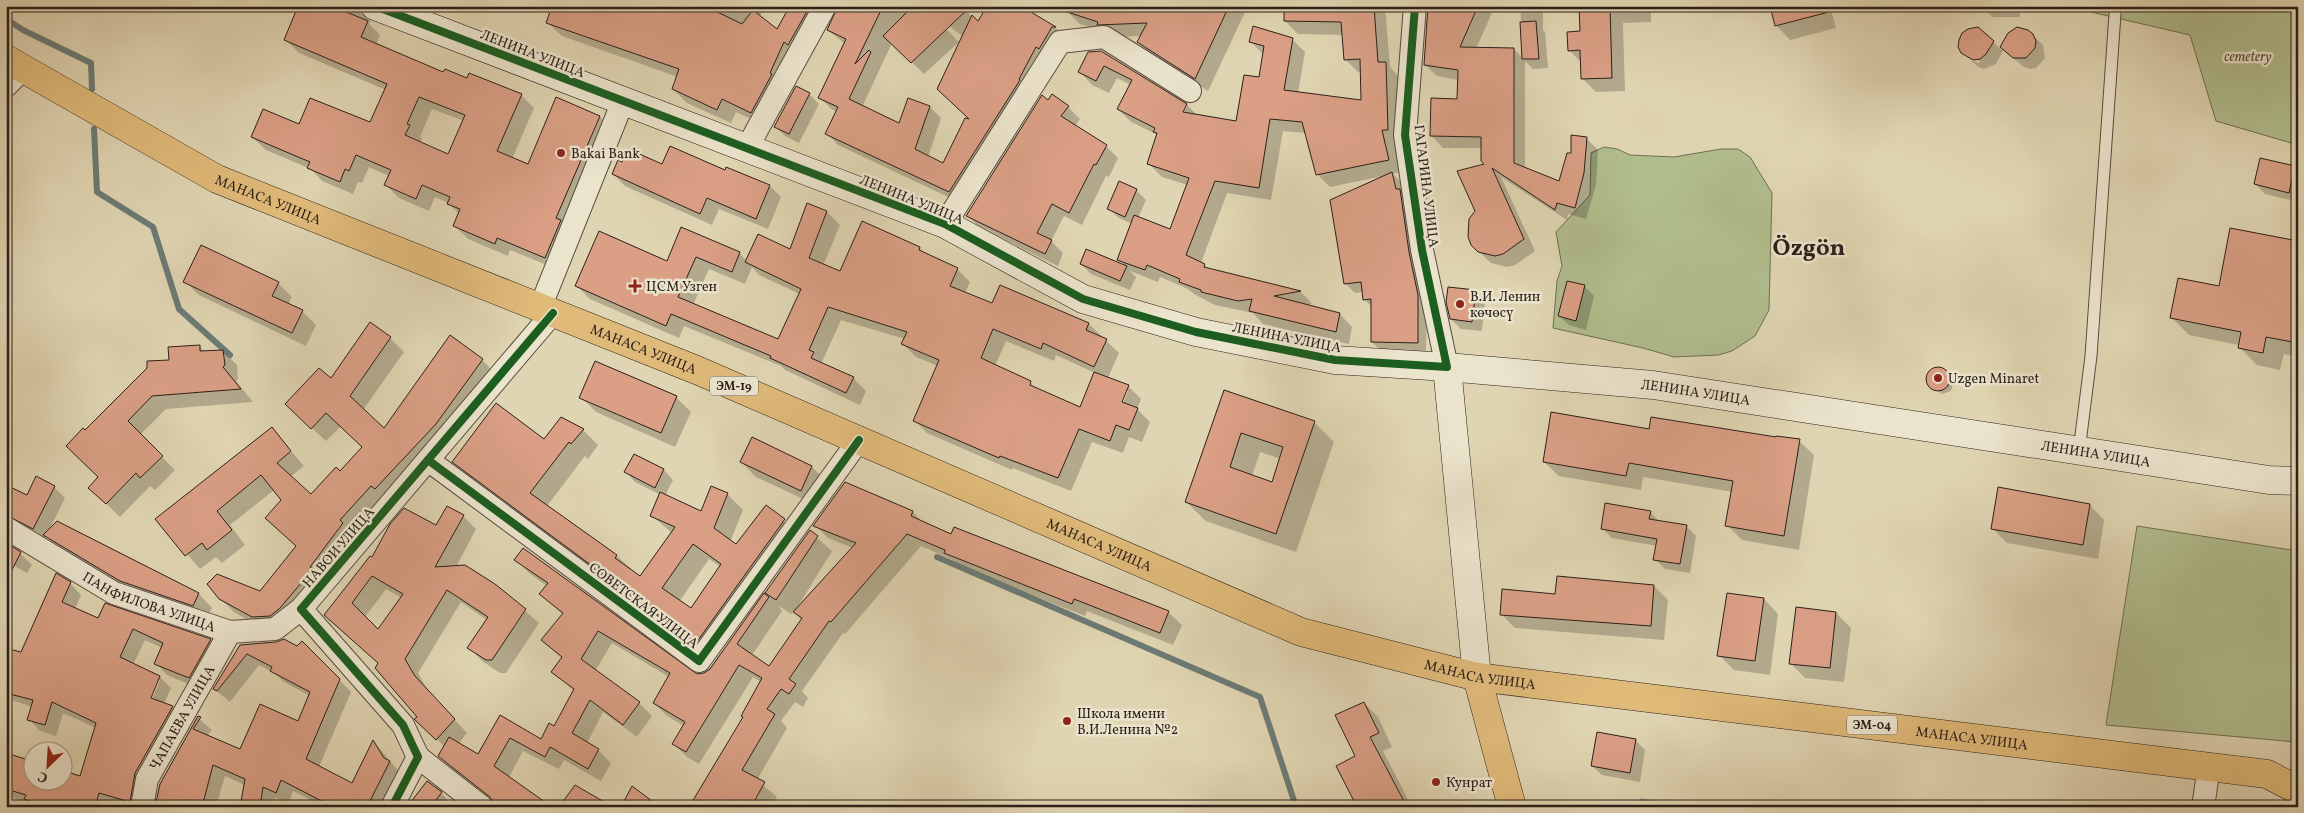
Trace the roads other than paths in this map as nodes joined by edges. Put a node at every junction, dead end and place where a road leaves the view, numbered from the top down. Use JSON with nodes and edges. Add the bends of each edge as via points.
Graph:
{"nodes":[{"id":1,"x":375,"y":6,"type":"edge"},
{"id":2,"x":825,"y":6,"type":"edge"},
{"id":3,"x":1415,"y":6,"type":"edge"},
{"id":4,"x":2115,"y":14,"type":"dead end"},
{"id":5,"x":12,"y":71,"type":"edge"},
{"id":6,"x":1190,"y":91,"type":"dead end"},
{"id":7,"x":623,"y":101,"type":"junction"},
{"id":8,"x":747,"y":148,"type":"junction"},
{"id":9,"x":945,"y":224,"type":"junction"},
{"id":10,"x":547,"y":310,"type":"junction"},
{"id":11,"x":1448,"y":367,"type":"junction"},
{"id":12,"x":859,"y":440,"type":"junction"},
{"id":13,"x":2079,"y":451,"type":"junction"},
{"id":14,"x":428,"y":460,"type":"junction"},
{"id":15,"x":2298,"y":482,"type":"edge"},
{"id":16,"x":6,"y":528,"type":"edge"},
{"id":17,"x":301,"y":609,"type":"junction"},
{"id":18,"x":230,"y":632,"type":"junction"},
{"id":19,"x":1477,"y":677,"type":"junction"},
{"id":20,"x":418,"y":757,"type":"junction"},
{"id":21,"x":2209,"y":767,"type":"junction"},
{"id":22,"x":2298,"y":767,"type":"edge"},
{"id":23,"x":2267,"y":774,"type":"junction"},
{"id":24,"x":2298,"y":790,"type":"edge"},
{"id":25,"x":142,"y":807,"type":"edge"},
{"id":26,"x":392,"y":807,"type":"edge"},
{"id":27,"x":482,"y":807,"type":"edge"},
{"id":28,"x":1512,"y":807,"type":"edge"},
{"id":29,"x":2203,"y":807,"type":"edge"}],
"edges":[{"from":1,"to":7,"type":"main road","name":"ЛЕНИНА УЛИЦА"},
{"from":2,"to":8,"type":"street"},
{"from":3,"to":11,"type":"street","name":"ГАГАРИНА УЛИЦА","via":[[1405,135],[1422,250]]},
{"from":4,"to":13,"type":"lane","via":[[2091,356]]},
{"from":5,"to":10,"type":"main road","name":"МАНАСА УЛИЦА","number":"ЭМ-19","via":[[217,179]]},
{"from":6,"to":9,"type":"street","via":[[1104,37],[1060,42]]},
{"from":7,"to":8,"type":"main road","name":"ЛЕНИНА УЛИЦА"},
{"from":7,"to":10,"type":"street","name":"НАВОИ УЛИЦА"},
{"from":8,"to":9,"type":"main road","name":"ЛЕНИНА УЛИЦА"},
{"from":9,"to":11,"type":"main road","name":"ЛЕНИНА УЛИЦА","via":[[1083,298],[1196,332],[1335,360]]},
{"from":10,"to":12,"type":"main road","name":"МАНАСА УЛИЦА","number":"ЭМ-19"},
{"from":10,"to":14,"type":"street","name":"НАВОИ УЛИЦА"},
{"from":11,"to":13,"type":"main road","name":"ЛЕНИНА УЛИЦА","via":[[1653,385]]},
{"from":11,"to":19,"type":"main road"},
{"from":12,"to":14,"type":"street","name":"СОВЕТСКАЯ УЛИЦА","via":[[698,661]]},
{"from":12,"to":19,"type":"main road","name":"МАНАСА УЛИЦА","number":"ЭМ-19","via":[[1301,632]]},
{"from":13,"to":15,"type":"main road","name":"ЛЕНИНА УЛИЦА"},
{"from":14,"to":17,"type":"street","name":"НАВОИ УЛИЦА"},
{"from":16,"to":18,"type":"street","name":"ПАНФИЛОВА УЛИЦА","via":[[114,592]]},
{"from":17,"to":18,"type":"street","name":"ПАНФИЛОВА УЛИЦА","via":[[275,629]]},
{"from":17,"to":20,"type":"street","via":[[403,725]]},
{"from":18,"to":25,"type":"street","name":"ЧАПАЕВА УЛИЦА","via":[[148,779]]},
{"from":19,"to":21,"type":"main road","name":"МАНАСА УЛИЦА","number":"ЭМ-04"},
{"from":19,"to":28,"type":"main road"},
{"from":20,"to":26,"type":"street"},
{"from":20,"to":27,"type":"street"},
{"from":21,"to":23,"type":"main road","name":"МАНАСА УЛИЦА","number":"ЭМ-04"},
{"from":21,"to":29,"type":"street"},
{"from":22,"to":23,"type":"main road","name":"МАНАСА УЛИЦА","number":"ЭМ-04"},
{"from":23,"to":24,"type":"main road","name":"МАНАСА УЛИЦА","number":"ЭМ-04"}]}
